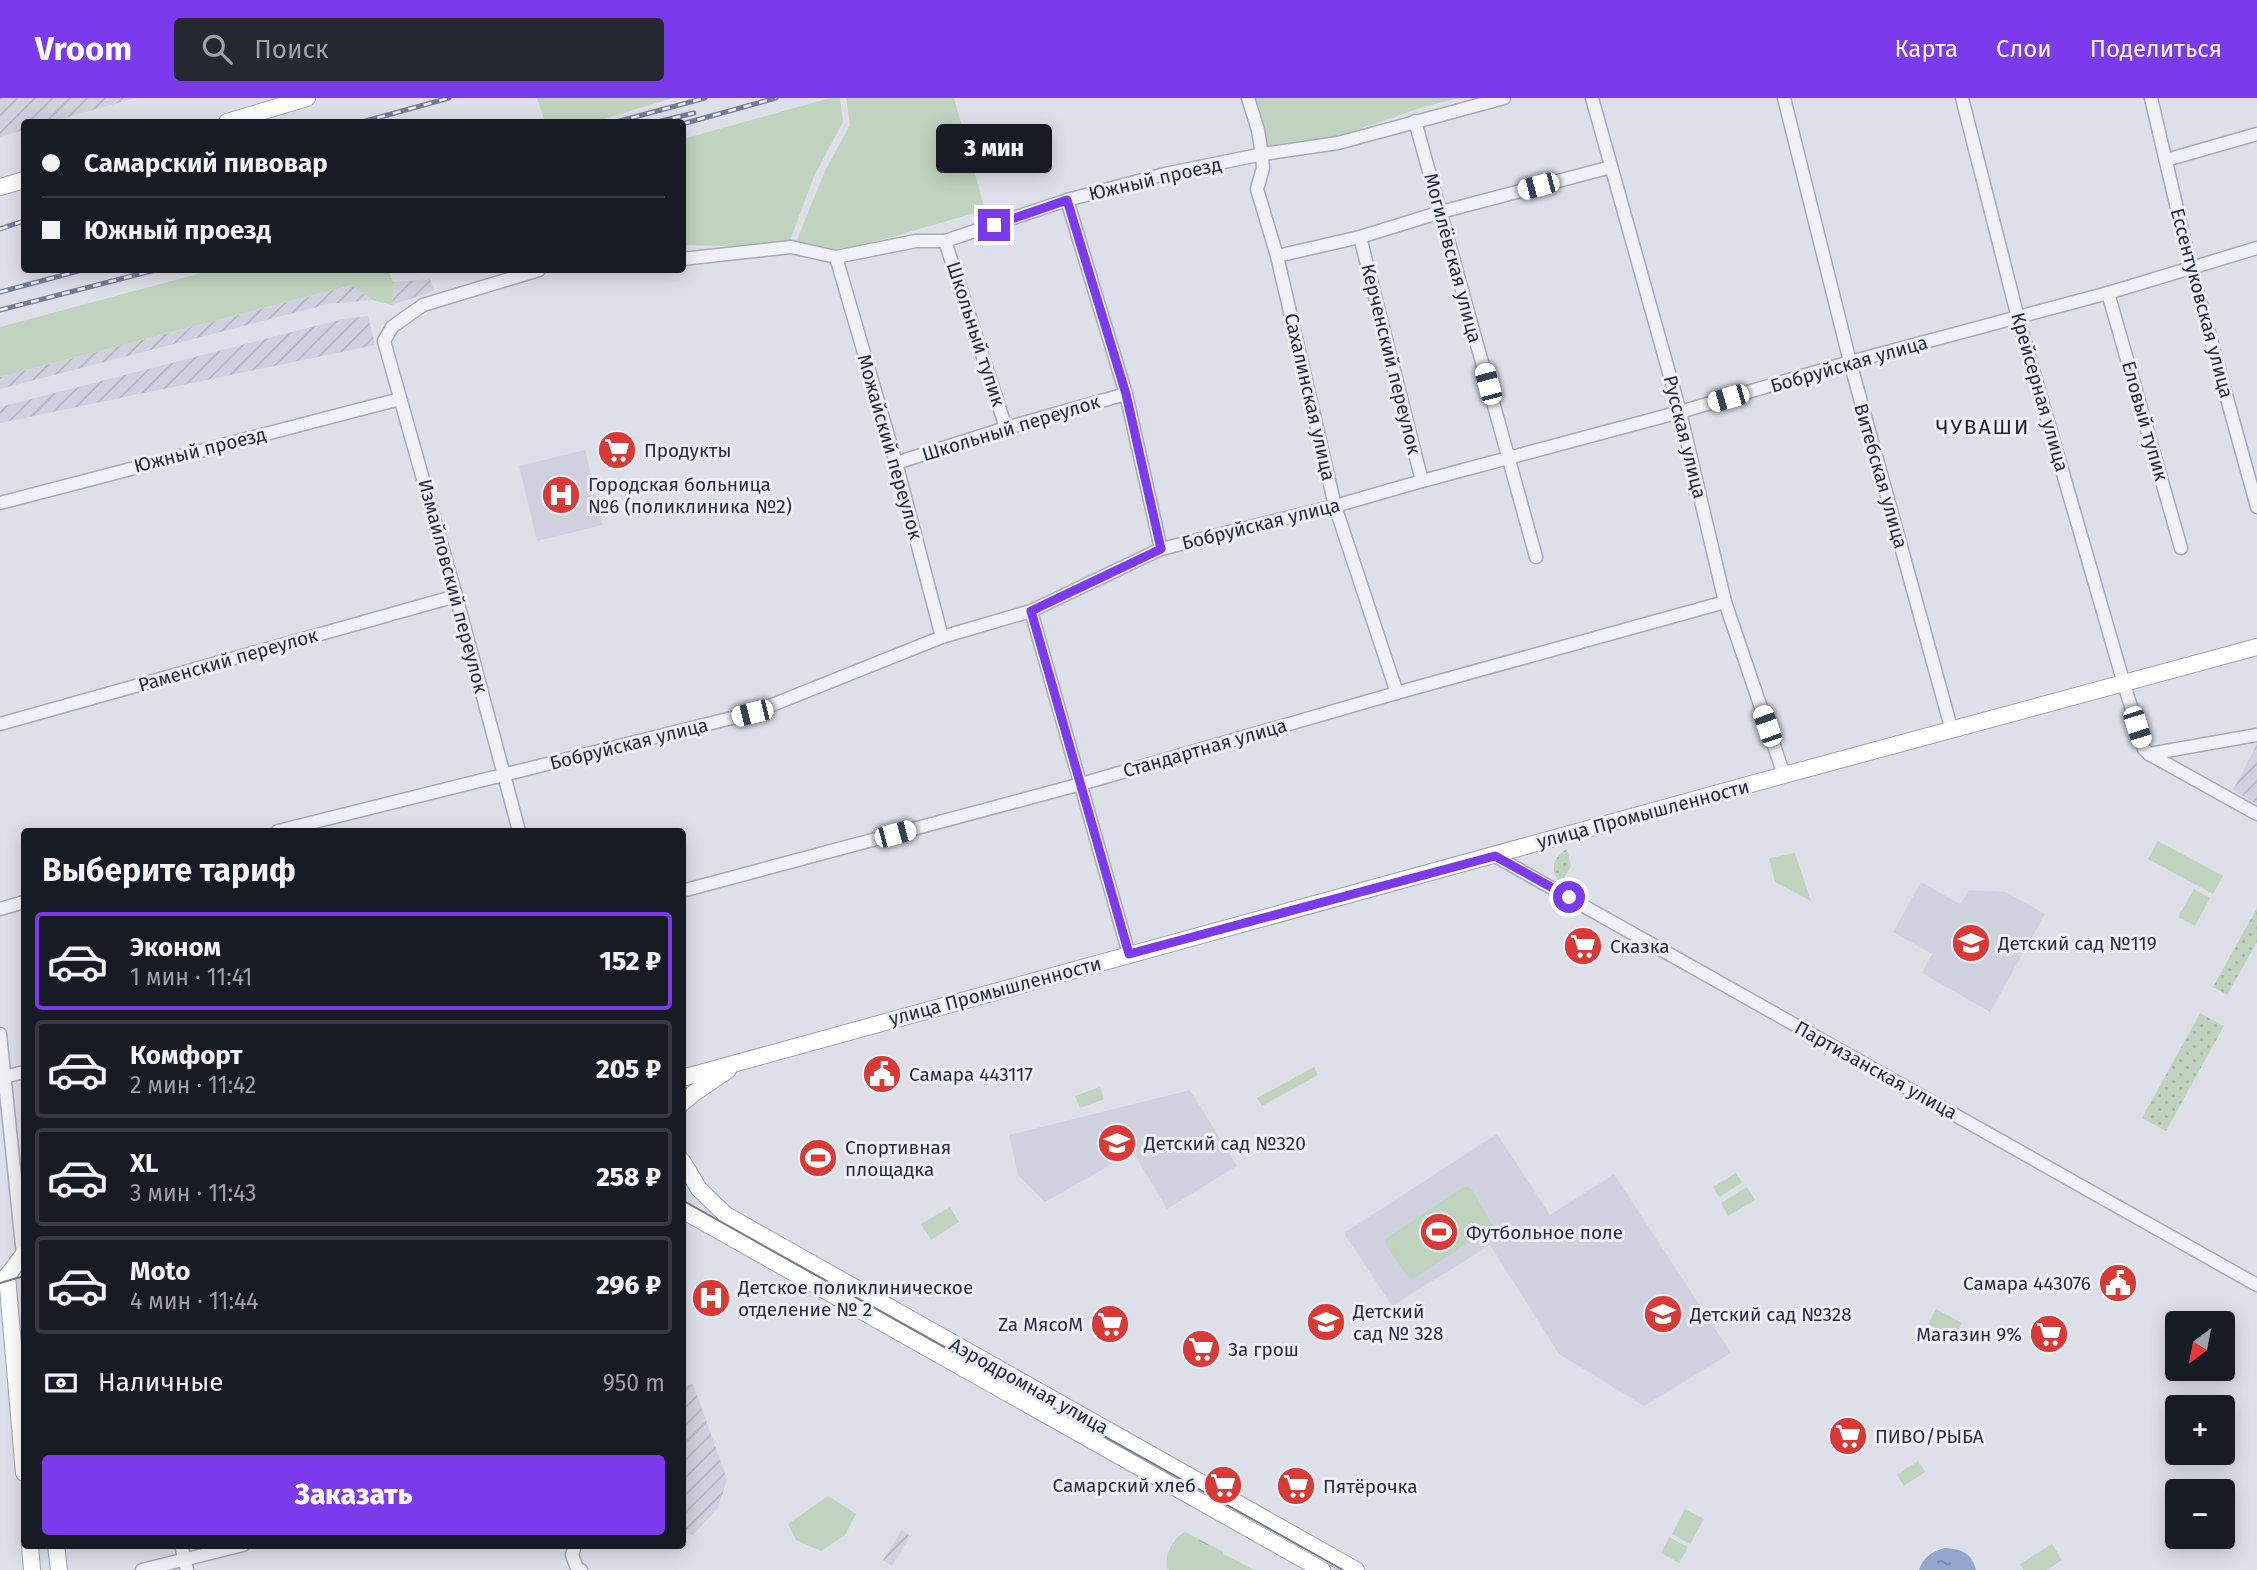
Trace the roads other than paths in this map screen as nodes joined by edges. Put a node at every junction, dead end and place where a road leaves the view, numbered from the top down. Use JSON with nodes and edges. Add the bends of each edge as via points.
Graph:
{"nodes":[{"id":1,"x":307,"y":98,"type":"edge"},
{"id":2,"x":1248,"y":98,"type":"edge"},
{"id":3,"x":1504,"y":98,"type":"edge"},
{"id":4,"x":1592,"y":98,"type":"edge"},
{"id":5,"x":1784,"y":98,"type":"edge"},
{"id":6,"x":1962,"y":98,"type":"edge"},
{"id":7,"x":2151,"y":98,"type":"edge"},
{"id":8,"x":237,"y":119,"type":"edge"},
{"id":9,"x":1415,"y":121,"type":"junction"},
{"id":10,"x":2257,"y":134,"type":"edge"},
{"id":11,"x":1262,"y":155,"type":"junction"},
{"id":12,"x":2166,"y":160,"type":"junction"},
{"id":13,"x":1612,"y":167,"type":"junction"},
{"id":14,"x":21,"y":181,"type":"edge"},
{"id":15,"x":0,"y":187,"type":"edge"},
{"id":16,"x":1067,"y":200,"type":"junction"},
{"id":17,"x":1441,"y":212,"type":"junction"},
{"id":18,"x":1360,"y":237,"type":"junction"},
{"id":19,"x":945,"y":241,"type":"junction"},
{"id":20,"x":2257,"y":248,"type":"edge"},
{"id":21,"x":1277,"y":256,"type":"junction"},
{"id":22,"x":835,"y":257,"type":"junction"},
{"id":23,"x":686,"y":259,"type":"edge"},
{"id":24,"x":2191,"y":268,"type":"junction"},
{"id":25,"x":529,"y":273,"type":"edge"},
{"id":26,"x":2108,"y":293,"type":"junction"},
{"id":27,"x":2018,"y":318,"type":"junction"},
{"id":28,"x":1850,"y":362,"type":"junction"},
{"id":29,"x":1126,"y":394,"type":"junction"},
{"id":30,"x":400,"y":399,"type":"junction"},
{"id":31,"x":1680,"y":412,"type":"junction"},
{"id":32,"x":1006,"y":428,"type":"junction"},
{"id":33,"x":1507,"y":458,"type":"junction"},
{"id":34,"x":896,"y":463,"type":"junction"},
{"id":35,"x":1422,"y":481,"type":"junction"},
{"id":36,"x":0,"y":503,"type":"edge"},
{"id":37,"x":1335,"y":506,"type":"junction"},
{"id":38,"x":2257,"y":507,"type":"edge"},
{"id":39,"x":2181,"y":548,"type":"dead end"},
{"id":40,"x":1161,"y":549,"type":"junction"},
{"id":41,"x":1536,"y":557,"type":"dead end"},
{"id":42,"x":456,"y":596,"type":"junction"},
{"id":43,"x":1725,"y":602,"type":"junction"},
{"id":44,"x":1031,"y":611,"type":"junction"},
{"id":45,"x":942,"y":637,"type":"junction"},
{"id":46,"x":2257,"y":648,"type":"edge"},
{"id":47,"x":2124,"y":684,"type":"junction"},
{"id":48,"x":1397,"y":692,"type":"junction"},
{"id":49,"x":0,"y":724,"type":"edge"},
{"id":50,"x":1952,"y":731,"type":"junction"},
{"id":51,"x":2257,"y":735,"type":"edge"},
{"id":52,"x":2149,"y":754,"type":"junction"},
{"id":53,"x":1784,"y":775,"type":"junction"},
{"id":54,"x":504,"y":776,"type":"junction"},
{"id":55,"x":1081,"y":784,"type":"junction"},
{"id":56,"x":2257,"y":814,"type":"edge"},
{"id":57,"x":290,"y":828,"type":"edge"},
{"id":58,"x":518,"y":828,"type":"edge"},
{"id":59,"x":1495,"y":856,"type":"junction"},
{"id":60,"x":686,"y":890,"type":"edge"},
{"id":61,"x":21,"y":903,"type":"edge"},
{"id":62,"x":0,"y":909,"type":"edge"},
{"id":63,"x":1129,"y":954,"type":"junction"},
{"id":64,"x":0,"y":1034,"type":"edge"},
{"id":65,"x":746,"y":1060,"type":"junction"},
{"id":66,"x":21,"y":1073,"type":"edge"},
{"id":67,"x":4,"y":1077,"type":"junction"},
{"id":68,"x":686,"y":1077,"type":"edge"},
{"id":69,"x":686,"y":1100,"type":"edge"},
{"id":70,"x":686,"y":1168,"type":"edge"},
{"id":71,"x":686,"y":1212,"type":"edge"},
{"id":72,"x":21,"y":1231,"type":"edge"},
{"id":73,"x":21,"y":1258,"type":"edge"},
{"id":74,"x":21,"y":1260,"type":"edge"},
{"id":75,"x":0,"y":1261,"type":"edge"},
{"id":76,"x":4,"y":1283,"type":"edge"},
{"id":77,"x":2257,"y":1285,"type":"edge"},
{"id":78,"x":21,"y":1444,"type":"edge"},
{"id":79,"x":30,"y":1549,"type":"edge"},
{"id":80,"x":56,"y":1549,"type":"edge"},
{"id":81,"x":232,"y":1549,"type":"edge"},
{"id":82,"x":574,"y":1549,"type":"edge"},
{"id":83,"x":186,"y":1565,"type":"edge"},
{"id":84,"x":576,"y":1569,"type":"edge"},
{"id":85,"x":32,"y":1570,"type":"edge"},
{"id":86,"x":59,"y":1570,"type":"edge"},
{"id":87,"x":142,"y":1570,"type":"edge"},
{"id":88,"x":1322,"y":1570,"type":"edge"},
{"id":89,"x":1356,"y":1570,"type":"edge"}],
"edges":[{"from":1,"to":8,"type":"main road"},
{"from":2,"to":11,"type":"street","name":"Сахалинская улица"},
{"from":3,"to":9,"type":"street","name":"Южный проезд"},
{"from":4,"to":13,"type":"street","name":"Русская улица"},
{"from":5,"to":28,"type":"street","name":"Витебская улица"},
{"from":6,"to":27,"type":"street","name":"Крейсерная улица"},
{"from":7,"to":12,"type":"street","name":"Ессентуковская улица"},
{"from":9,"to":11,"type":"street","name":"Южный проезд","via":[[1338,143]]},
{"from":9,"to":17,"type":"street","name":"Могилёвская улица"},
{"from":10,"to":12,"type":"street"},
{"from":11,"to":16,"type":"street","name":"Южный проезд"},
{"from":11,"to":21,"type":"street","name":"Сахалинская улица","via":[[1256,189]]},
{"from":12,"to":24,"type":"street","name":"Ессентуковская улица"},
{"from":13,"to":17,"type":"street"},
{"from":13,"to":31,"type":"street","name":"Русская улица"},
{"from":14,"to":15,"type":"main road"},
{"from":16,"to":19,"type":"street","name":"Южный проезд"},
{"from":16,"to":29,"type":"street"},
{"from":17,"to":18,"type":"street"},
{"from":17,"to":33,"type":"street","name":"Могилёвская улица"},
{"from":18,"to":21,"type":"street"},
{"from":18,"to":35,"type":"street","name":"Керченский переулок"},
{"from":19,"to":22,"type":"street","name":"Южный проезд","via":[[916,241]]},
{"from":19,"to":32,"type":"street","name":"Школьный тупик"},
{"from":20,"to":24,"type":"street","name":"Бобруйская улица"},
{"from":21,"to":37,"type":"street","name":"Сахалинская улица"},
{"from":22,"to":23,"type":"street","name":"Южный проезд","via":[[791,247]]},
{"from":22,"to":34,"type":"street","name":"Можайский переулок"},
{"from":24,"to":26,"type":"street","name":"Бобруйская улица"},
{"from":24,"to":38,"type":"street","name":"Ессентуковская улица"},
{"from":25,"to":30,"type":"street","name":"Измайловский переулок","via":[[423,305],[392,327],[384,341]]},
{"from":26,"to":27,"type":"street","name":"Бобруйская улица"},
{"from":26,"to":39,"type":"street","name":"Еловый тупик"},
{"from":27,"to":28,"type":"street","name":"Бобруйская улица"},
{"from":27,"to":47,"type":"street","name":"Крейсерная улица"},
{"from":28,"to":31,"type":"street","name":"Бобруйская улица"},
{"from":28,"to":50,"type":"street","name":"Витебская улица"},
{"from":29,"to":32,"type":"street","name":"Школьный переулок"},
{"from":29,"to":40,"type":"street"},
{"from":30,"to":36,"type":"street","name":"Южный проезд"},
{"from":30,"to":42,"type":"street","name":"Измайловский переулок"},
{"from":31,"to":33,"type":"street","name":"Бобруйская улица"},
{"from":31,"to":43,"type":"street","name":"Русская улица"},
{"from":32,"to":34,"type":"street","name":"Школьный переулок"},
{"from":33,"to":35,"type":"street","name":"Бобруйская улица"},
{"from":33,"to":41,"type":"street","name":"Могилёвская улица"},
{"from":34,"to":45,"type":"street","name":"Можайский переулок"},
{"from":35,"to":37,"type":"street","name":"Бобруйская улица"},
{"from":37,"to":40,"type":"street","name":"Бобруйская улица"},
{"from":37,"to":48,"type":"street","name":"Сахалинская улица"},
{"from":40,"to":44,"type":"street","name":"Бобруйская улица"},
{"from":42,"to":49,"type":"street","name":"Раменский переулок"},
{"from":42,"to":54,"type":"street","name":"Измайловский переулок"},
{"from":43,"to":48,"type":"street","name":"Стандартная улица"},
{"from":43,"to":53,"type":"street","name":"Русская улица"},
{"from":44,"to":45,"type":"street","name":"Бобруйская улица"},
{"from":44,"to":55,"type":"street"},
{"from":45,"to":54,"type":"street","name":"Бобруйская улица","via":[[752,713]]},
{"from":46,"to":47,"type":"main road","name":"улица Промышленности"},
{"from":47,"to":50,"type":"main road","name":"улица Промышленности"},
{"from":47,"to":52,"type":"street","name":"Крейсерная улица"},
{"from":48,"to":55,"type":"street","name":"Стандартная улица"},
{"from":50,"to":53,"type":"main road","name":"улица Промышленности"},
{"from":51,"to":52,"type":"street"},
{"from":52,"to":56,"type":"street"},
{"from":53,"to":59,"type":"main road","name":"улица Промышленности"},
{"from":54,"to":57,"type":"street","name":"Бобруйская улица"},
{"from":54,"to":58,"type":"street","name":"Измайловский переулок"},
{"from":55,"to":60,"type":"street","name":"Стандартная улица"},
{"from":55,"to":63,"type":"street"},
{"from":59,"to":63,"type":"main road","name":"улица Промышленности"},
{"from":59,"to":77,"type":"street","name":"Партизанская улица"},
{"from":61,"to":62,"type":"street"},
{"from":63,"to":65,"type":"main road","name":"улица Промышленности"},
{"from":64,"to":67,"type":"street"},
{"from":65,"to":68,"type":"main road","name":"улица Промышленности"},
{"from":65,"to":69,"type":"main road","name":"улица Промышленности"},
{"from":66,"to":67,"type":"street"},
{"from":67,"to":72,"type":"street"},
{"from":70,"to":89,"type":"main road","name":"Аэродромная улица","via":[[699,1189],[726,1215]]},
{"from":71,"to":88,"type":"main road","name":"Аэродромная улица"},
{"from":73,"to":75,"type":"main road"},
{"from":74,"to":76,"type":"main road","via":[[10,1269]]},
{"from":76,"to":78,"type":"main road"},
{"from":79,"to":85,"type":"main road"},
{"from":80,"to":86,"type":"main road"},
{"from":81,"to":83,"type":"street"},
{"from":82,"to":84,"type":"street"},
{"from":83,"to":87,"type":"street"}]}
